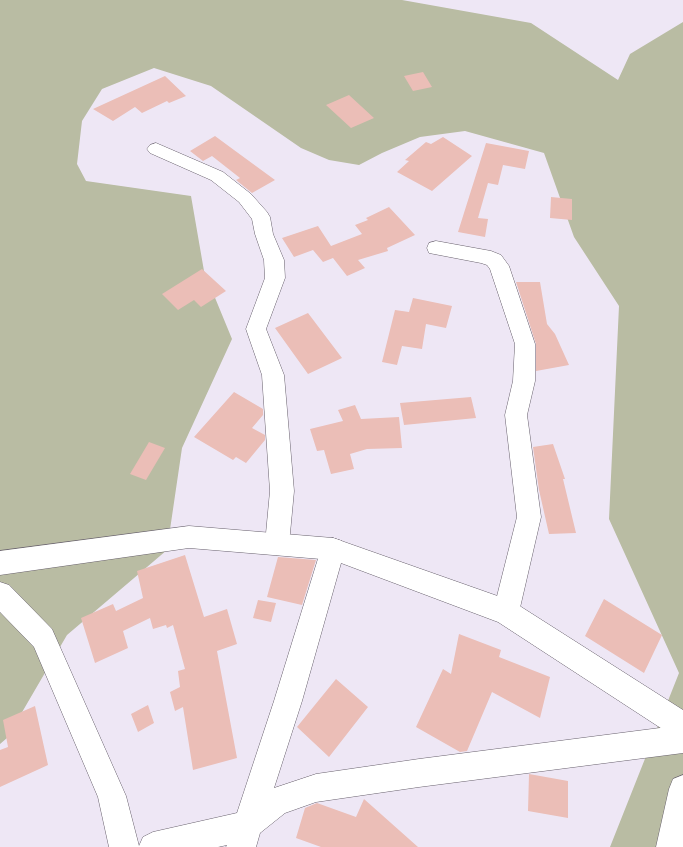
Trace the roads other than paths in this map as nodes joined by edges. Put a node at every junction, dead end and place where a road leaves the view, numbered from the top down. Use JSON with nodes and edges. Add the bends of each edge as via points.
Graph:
{"nodes":[{"id":1,"x":156,"y":149,"type":"dead end"},
{"id":2,"x":436,"y":248,"type":"dead end"},
{"id":3,"x":277,"y":544,"type":"junction"},
{"id":4,"x":333,"y":549,"type":"junction"},
{"id":5,"x":0,"y":563,"type":"edge"},
{"id":6,"x":0,"y":594,"type":"edge"},
{"id":7,"x":506,"y":612,"type":"junction"},
{"id":8,"x":683,"y":726,"type":"edge"},
{"id":9,"x":683,"y":739,"type":"edge"},
{"id":10,"x":683,"y":789,"type":"edge"},
{"id":11,"x":244,"y":837,"type":"edge"},
{"id":12,"x":124,"y":847,"type":"edge"},
{"id":13,"x":153,"y":847,"type":"edge"},
{"id":14,"x":671,"y":847,"type":"edge"}],
"edges":[{"from":1,"to":3,"type":"street","via":[[217,176],[245,198],[261,217],[264,234],[274,260],[275,278],[256,329],[273,375],[282,490]]},
{"from":2,"to":7,"type":"street","via":[[494,260],[499,266],[525,344],[524,380],[516,415],[529,517]]},
{"from":3,"to":4,"type":"street"},
{"from":3,"to":5,"type":"street","via":[[189,537]]},
{"from":4,"to":7,"type":"street"},
{"from":4,"to":11,"type":"street"},
{"from":6,"to":12,"type":"street","via":[[43,638],[112,796]]},
{"from":7,"to":8,"type":"street"},
{"from":9,"to":11,"type":"street","via":[[316,788],[276,802]]},
{"from":10,"to":14,"type":"street"},
{"from":11,"to":13,"type":"street"}]}
